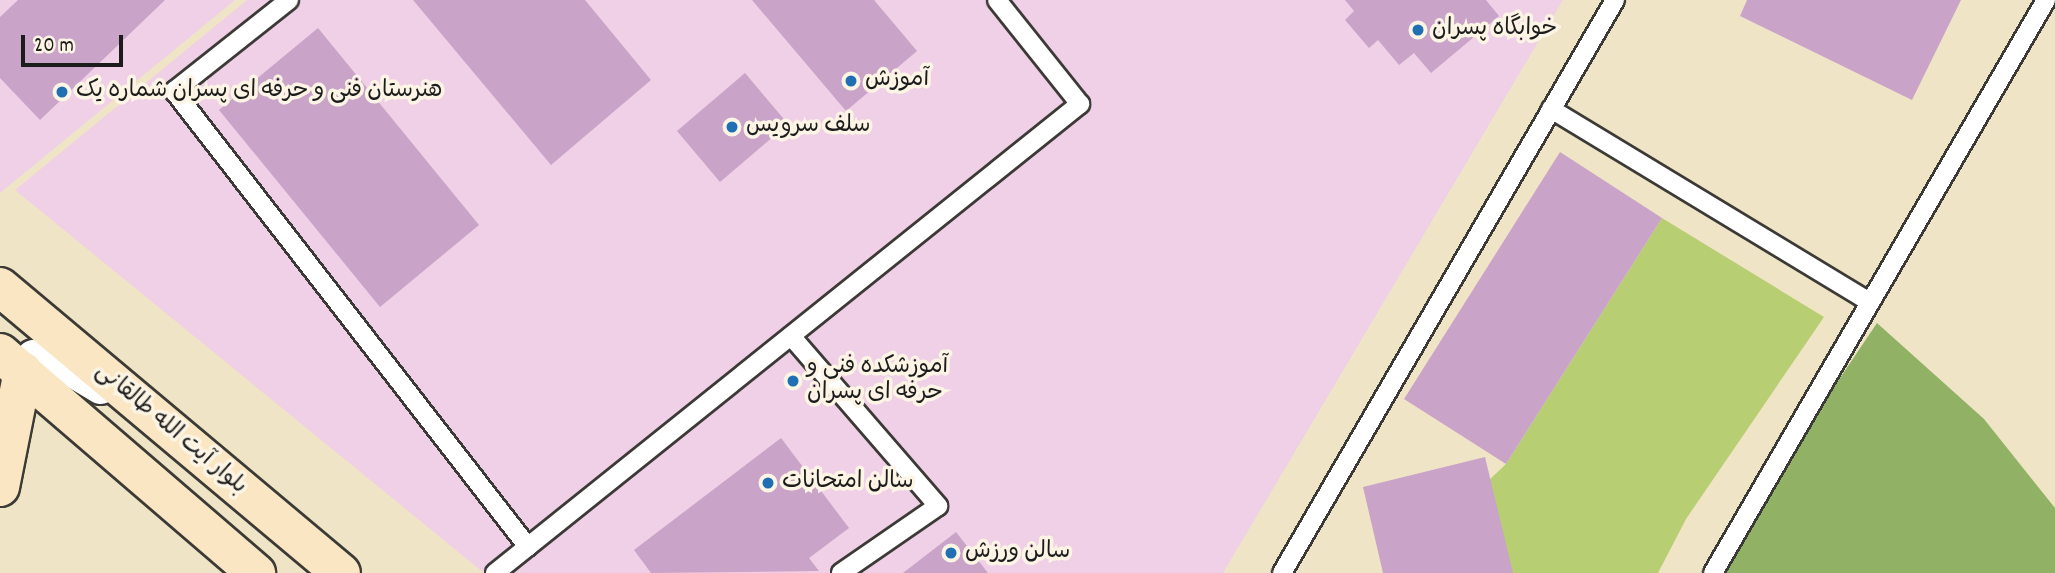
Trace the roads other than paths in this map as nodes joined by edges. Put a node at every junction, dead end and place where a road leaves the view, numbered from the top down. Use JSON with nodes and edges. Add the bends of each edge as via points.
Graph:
{"nodes":[{"id":1,"x":289,"y":0,"type":"edge"},
{"id":2,"x":997,"y":0,"type":"edge"},
{"id":3,"x":1615,"y":0,"type":"edge"},
{"id":4,"x":2046,"y":0,"type":"edge"},
{"id":5,"x":1552,"y":109,"type":"junction"},
{"id":6,"x":0,"y":287,"type":"edge"},
{"id":7,"x":1870,"y":302,"type":"junction"},
{"id":8,"x":791,"y":336,"type":"junction"},
{"id":9,"x":12,"y":362,"type":"edge"},
{"id":10,"x":181,"y":439,"type":"junction"},
{"id":11,"x":0,"y":487,"type":"edge"},
{"id":12,"x":528,"y":547,"type":"junction"},
{"id":13,"x":256,"y":573,"type":"edge"},
{"id":14,"x":341,"y":573,"type":"edge"},
{"id":15,"x":495,"y":573,"type":"edge"},
{"id":16,"x":841,"y":573,"type":"edge"},
{"id":17,"x":1282,"y":573,"type":"edge"},
{"id":18,"x":1713,"y":573,"type":"edge"}],
"edges":[{"from":1,"to":12,"type":"lane","via":[[174,91]]},
{"from":2,"to":8,"type":"lane","via":[[1080,104]]},
{"from":3,"to":5,"type":"lane"},
{"from":4,"to":7,"type":"lane"},
{"from":5,"to":7,"type":"lane"},
{"from":5,"to":17,"type":"lane"},
{"from":6,"to":10,"type":"main road","name":"بلوار آیت الله طالقانی"},
{"from":7,"to":18,"type":"lane"},
{"from":8,"to":12,"type":"lane"},
{"from":8,"to":16,"type":"lane","via":[[938,506]]},
{"from":9,"to":10,"type":"street","via":[[33,356],[52,358]]},
{"from":9,"to":11,"type":"main road"},
{"from":9,"to":13,"type":"main road"},
{"from":10,"to":14,"type":"main road","name":"بلوار آیت الله طالقانی"},
{"from":12,"to":15,"type":"lane"}]}
